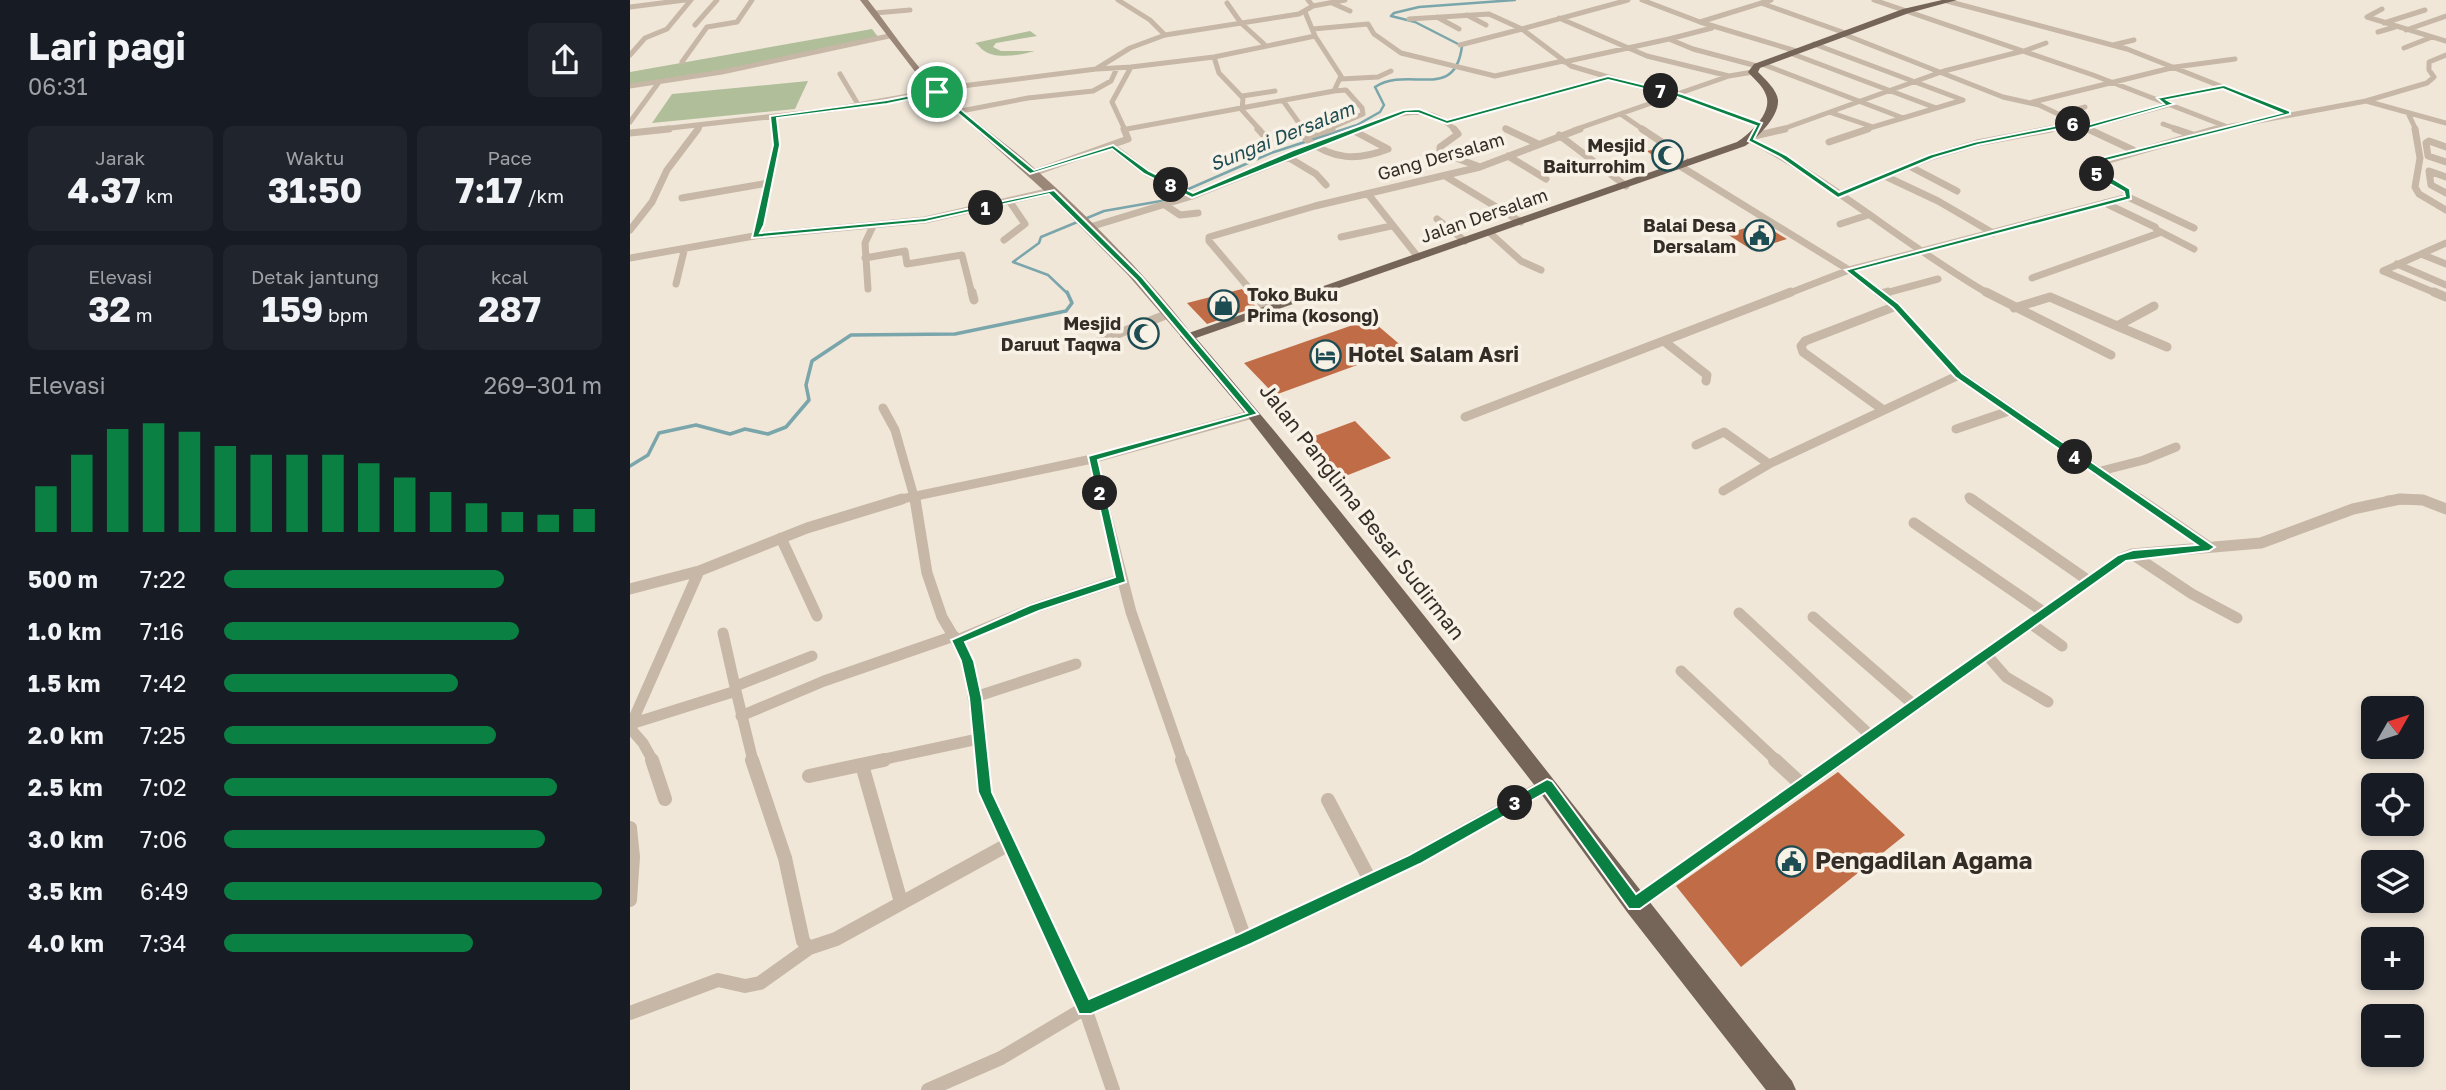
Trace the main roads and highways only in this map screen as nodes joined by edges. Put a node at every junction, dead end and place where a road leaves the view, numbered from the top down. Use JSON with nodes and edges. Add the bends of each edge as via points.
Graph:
{"nodes":[{"id":1,"x":864,"y":0,"type":"edge"},
{"id":2,"x":1942,"y":1,"type":"edge"},
{"id":3,"x":1187,"y":336,"type":"junction"},
{"id":4,"x":1783,"y":1090,"type":"edge"}],
"edges":[{"from":1,"to":3,"type":"main road","name":"Jalan Panglima Besar Sudirman","via":[[937,92],[1089,226]]},
{"from":2,"to":3,"type":"main road","name":"Jalan Dersalam","via":[[1758,67],[1773,98],[1755,134],[1626,186]]},
{"from":3,"to":4,"type":"main road","name":"Jalan Panglima Besar Sudirman","via":[[1547,785],[1634,904]]}]}
